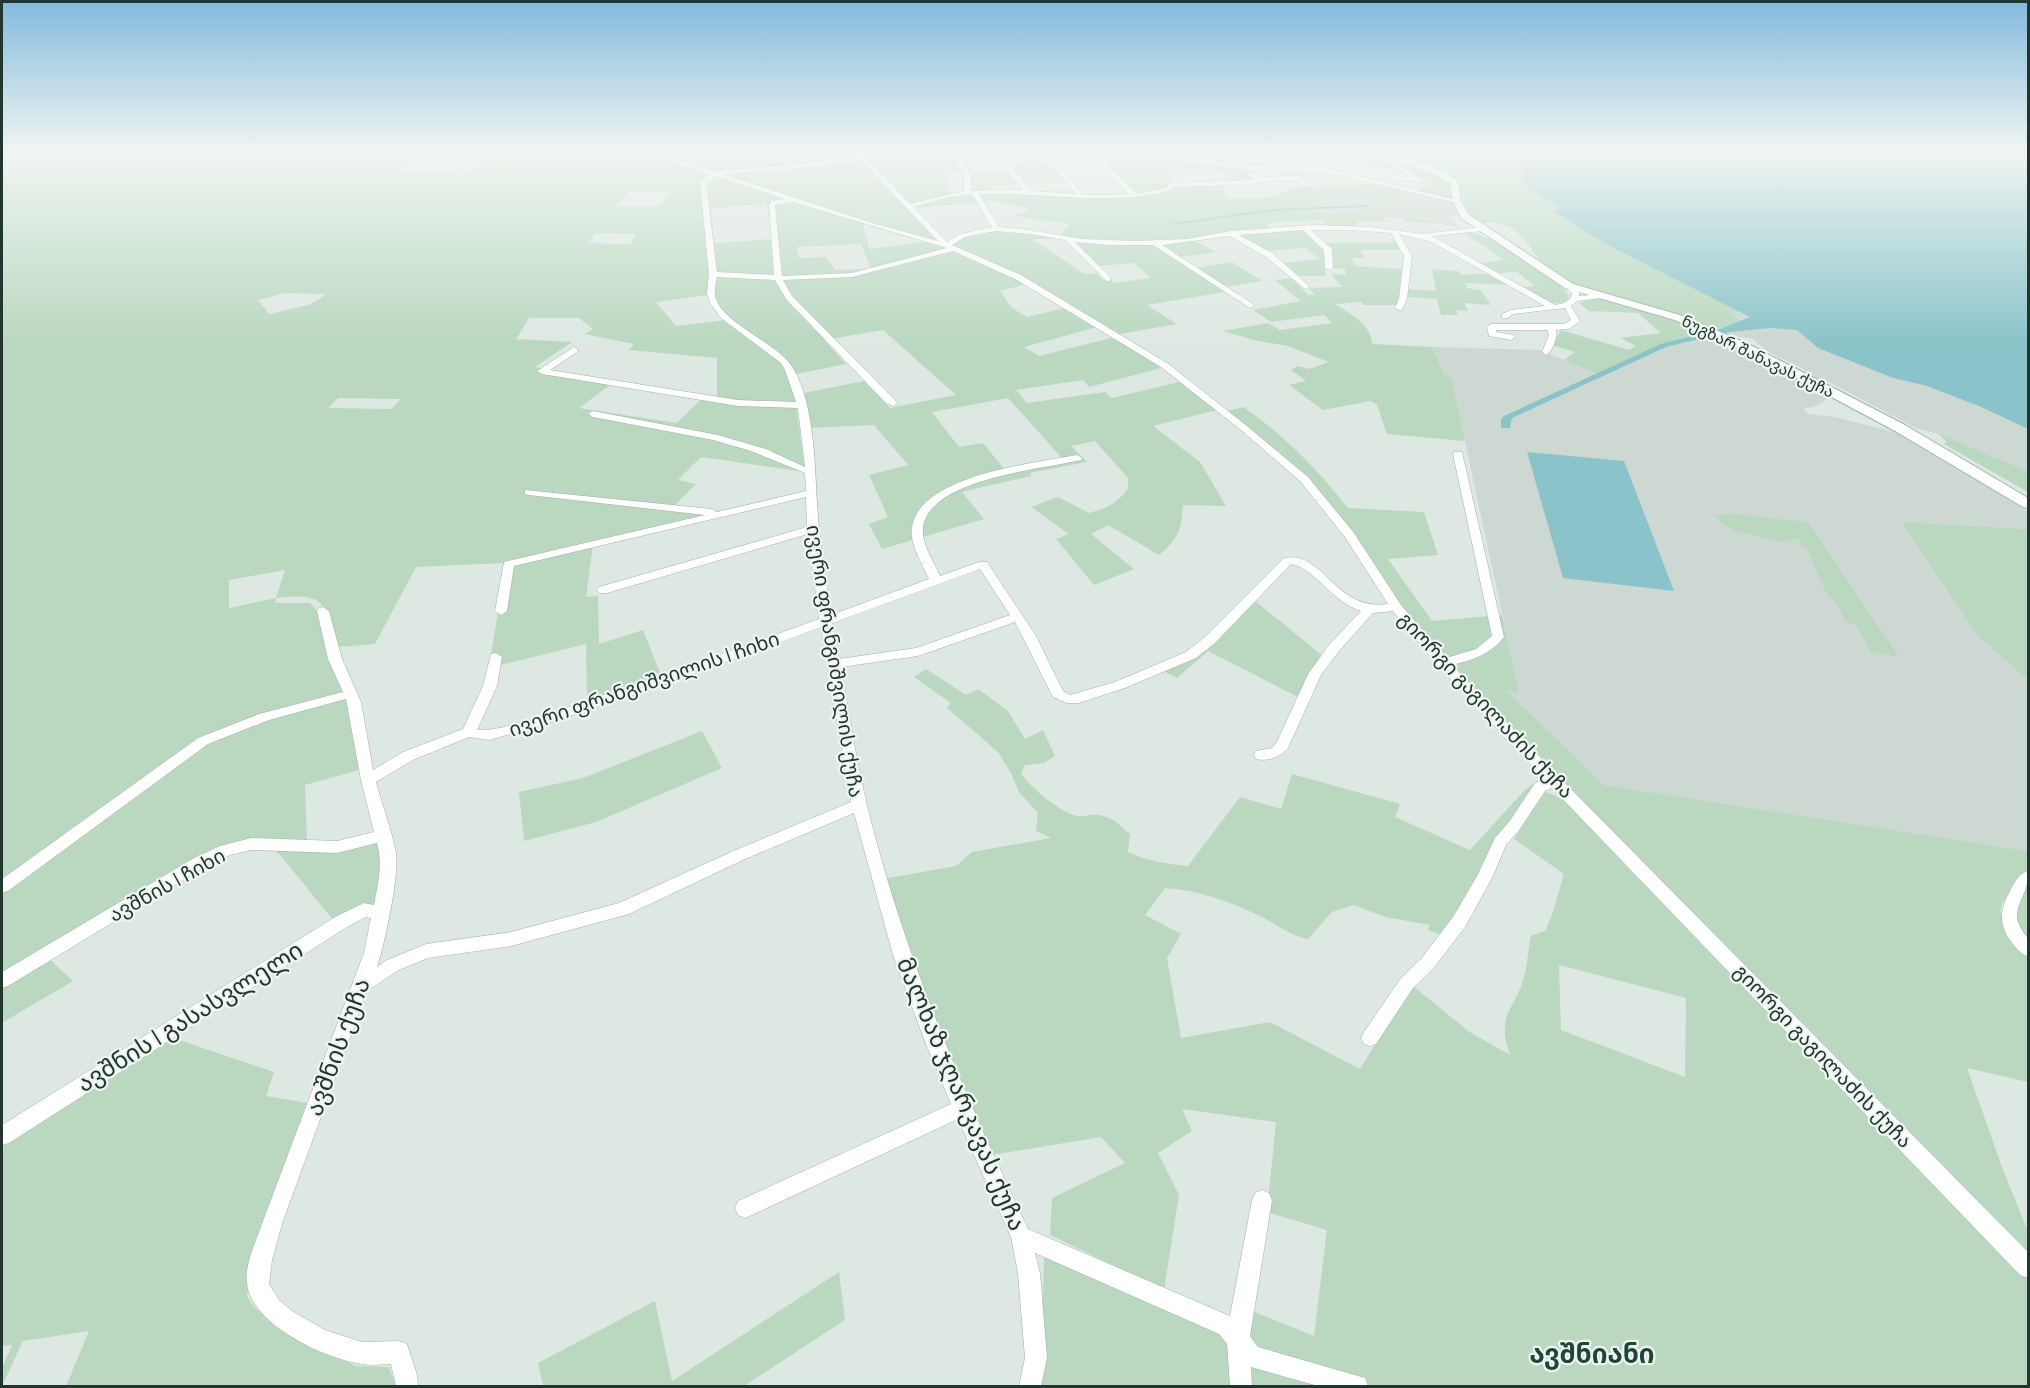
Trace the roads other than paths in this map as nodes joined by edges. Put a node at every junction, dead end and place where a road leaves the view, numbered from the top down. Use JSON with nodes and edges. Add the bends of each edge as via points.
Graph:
{"nodes":[{"id":1,"x":707,"y":215,"type":"edge"},
{"id":2,"x":773,"y":215,"type":"edge"},
{"id":3,"x":841,"y":215,"type":"edge"},
{"id":4,"x":919,"y":215,"type":"edge"},
{"id":5,"x":987,"y":215,"type":"edge"},
{"id":6,"x":1463,"y":215,"type":"edge"},
{"id":7,"x":996,"y":228,"type":"junction"},
{"id":8,"x":1480,"y":228,"type":"junction"},
{"id":9,"x":1306,"y":229,"type":"junction"},
{"id":10,"x":1394,"y":232,"type":"junction"},
{"id":11,"x":1230,"y":233,"type":"junction"},
{"id":12,"x":1424,"y":236,"type":"junction"},
{"id":13,"x":1068,"y":239,"type":"junction"},
{"id":14,"x":1153,"y":242,"type":"junction"},
{"id":15,"x":950,"y":246,"type":"junction"},
{"id":16,"x":1329,"y":268,"type":"dead end"},
{"id":17,"x":713,"y":274,"type":"junction"},
{"id":18,"x":778,"y":278,"type":"junction"},
{"id":19,"x":1107,"y":279,"type":"dead end"},
{"id":20,"x":1569,"y":286,"type":"junction"},
{"id":21,"x":1305,"y":287,"type":"dead end"},
{"id":22,"x":1599,"y":296,"type":"junction"},
{"id":23,"x":1575,"y":299,"type":"junction"},
{"id":24,"x":1567,"y":305,"type":"junction"},
{"id":25,"x":1250,"y":306,"type":"dead end"},
{"id":26,"x":1399,"y":308,"type":"dead end"},
{"id":27,"x":1554,"y":308,"type":"junction"},
{"id":28,"x":1505,"y":316,"type":"dead end"},
{"id":29,"x":1551,"y":327,"type":"junction"},
{"id":30,"x":1511,"y":337,"type":"dead end"},
{"id":31,"x":574,"y":350,"type":"dead end"},
{"id":32,"x":1546,"y":352,"type":"dead end"},
{"id":33,"x":893,"y":404,"type":"dead end"},
{"id":34,"x":802,"y":406,"type":"junction"},
{"id":35,"x":592,"y":414,"type":"dead end"},
{"id":36,"x":1458,"y":454,"type":"dead end"},
{"id":37,"x":1077,"y":458,"type":"dead end"},
{"id":38,"x":810,"y":471,"type":"junction"},
{"id":39,"x":529,"y":492,"type":"dead end"},
{"id":40,"x":811,"y":493,"type":"junction"},
{"id":41,"x":2028,"y":504,"type":"edge"},
{"id":42,"x":723,"y":513,"type":"junction"},
{"id":43,"x":813,"y":529,"type":"junction"},
{"id":44,"x":936,"y":581,"type":"junction"},
{"id":45,"x":603,"y":590,"type":"dead end"},
{"id":46,"x":1396,"y":607,"type":"junction"},
{"id":47,"x":501,"y":610,"type":"dead end"},
{"id":48,"x":1369,"y":610,"type":"junction"},
{"id":49,"x":323,"y":611,"type":"dead end"},
{"id":50,"x":1017,"y":616,"type":"junction"},
{"id":51,"x":826,"y":622,"type":"junction"},
{"id":52,"x":496,"y":657,"type":"dead end"},
{"id":53,"x":1443,"y":663,"type":"junction"},
{"id":54,"x":833,"y":664,"type":"junction"},
{"id":55,"x":350,"y":694,"type":"junction"},
{"id":56,"x":469,"y":732,"type":"junction"},
{"id":57,"x":1261,"y":754,"type":"dead end"},
{"id":58,"x":368,"y":780,"type":"junction"},
{"id":59,"x":1554,"y":781,"type":"junction"},
{"id":60,"x":859,"y":805,"type":"junction"},
{"id":61,"x":383,"y":836,"type":"junction"},
{"id":62,"x":2028,"y":877,"type":"edge"},
{"id":63,"x":2,"y":887,"type":"edge"},
{"id":64,"x":381,"y":913,"type":"junction"},
{"id":65,"x":2028,"y":950,"type":"edge"},
{"id":66,"x":2,"y":981,"type":"edge"},
{"id":67,"x":360,"y":987,"type":"junction"},
{"id":68,"x":1370,"y":1038,"type":"dead end"},
{"id":69,"x":962,"y":1108,"type":"junction"},
{"id":70,"x":2,"y":1136,"type":"edge"},
{"id":71,"x":1262,"y":1200,"type":"dead end"},
{"id":72,"x":745,"y":1208,"type":"dead end"},
{"id":73,"x":1021,"y":1236,"type":"junction"},
{"id":74,"x":2028,"y":1267,"type":"edge"},
{"id":75,"x":1238,"y":1339,"type":"junction"},
{"id":76,"x":406,"y":1386,"type":"edge"},
{"id":77,"x":1030,"y":1386,"type":"edge"},
{"id":78,"x":1241,"y":1386,"type":"edge"},
{"id":79,"x":1358,"y":1386,"type":"edge"}],
"edges":[{"from":1,"to":17,"type":"street","name":"ივერი ფრანგიშვილის ქუჩა"},
{"from":2,"to":18,"type":"street"},
{"from":3,"to":15,"type":"street"},
{"from":4,"to":15,"type":"street","name":"გიორგი გაგილაძის ქუჩა"},
{"from":5,"to":7,"type":"street"},
{"from":6,"to":8,"type":"main road","name":"ნუგზარ შანავას ქუჩა"},
{"from":7,"to":13,"type":"street"},
{"from":7,"to":15,"type":"street","via":[[968,232]]},
{"from":8,"to":12,"type":"street"},
{"from":8,"to":20,"type":"main road","name":"ნუგზარ შანავას ქუჩა"},
{"from":9,"to":10,"type":"street","via":[[1351,227]]},
{"from":9,"to":11,"type":"street"},
{"from":9,"to":16,"type":"street","via":[[1328,249]]},
{"from":10,"to":12,"type":"street"},
{"from":10,"to":26,"type":"street","via":[[1408,256]]},
{"from":11,"to":14,"type":"street"},
{"from":11,"to":21,"type":"street","via":[[1269,255]]},
{"from":12,"to":27,"type":"street"},
{"from":13,"to":14,"type":"street"},
{"from":13,"to":19,"type":"street"},
{"from":14,"to":25,"type":"street"},
{"from":15,"to":18,"type":"street","via":[[852,275]]},
{"from":15,"to":46,"type":"street","name":"გიორგი გაგილაძის ქუჩა","via":[[1018,277],[1164,365],[1244,428],[1304,479],[1326,504]]},
{"from":17,"to":18,"type":"street"},
{"from":17,"to":34,"type":"street","name":"ივერი ფრანგიშვილის ქუჩა","via":[[711,294],[717,308],[784,361]]},
{"from":18,"to":33,"type":"street","via":[[794,303]]},
{"from":20,"to":22,"type":"main road","name":"ნუგზარ შანავას ქუჩა"},
{"from":20,"to":23,"type":"street","via":[[1576,293]]},
{"from":22,"to":23,"type":"street"},
{"from":22,"to":41,"type":"main road","name":"ნუგზარ შანავას ქუჩა","via":[[1653,309],[1726,338],[1900,428]]},
{"from":23,"to":24,"type":"street"},
{"from":24,"to":27,"type":"street"},
{"from":24,"to":29,"type":"street","via":[[1576,321],[1566,327]]},
{"from":27,"to":28,"type":"street"},
{"from":29,"to":30,"type":"street","via":[[1491,327],[1492,334]]},
{"from":29,"to":32,"type":"street","via":[[1553,335]]},
{"from":31,"to":34,"type":"street","via":[[542,371],[738,403]]},
{"from":34,"to":38,"type":"street","name":"ივერი ფრანგიშვილის ქუჩა"},
{"from":35,"to":38,"type":"street","via":[[681,429],[757,449],[785,464]]},
{"from":36,"to":53,"type":"street","via":[[1498,637],[1478,653]]},
{"from":37,"to":44,"type":"street","via":[[960,486],[923,509],[917,530]]},
{"from":38,"to":40,"type":"street","name":"ივერი ფრანგიშვილის ქუჩა"},
{"from":39,"to":42,"type":"street"},
{"from":40,"to":42,"type":"street"},
{"from":40,"to":43,"type":"street","name":"ივერი ფრანგიშვილის ქუჩა"},
{"from":42,"to":47,"type":"street","via":[[508,564]]},
{"from":43,"to":45,"type":"street"},
{"from":43,"to":51,"type":"street","name":"ივერი ფრანგიშვილის ქუჩა"},
{"from":44,"to":50,"type":"street","name":"ივერი ფრანგიშვილის I ჩიხი","via":[[983,564]]},
{"from":44,"to":51,"type":"street","name":"ივერი ფრანგიშვილის I ჩიხი"},
{"from":46,"to":48,"type":"street"},
{"from":46,"to":53,"type":"street","name":"გიორგი გაგილაძის ქუჩა"},
{"from":48,"to":50,"type":"street","via":[[1338,597],[1305,563],[1288,560],[1191,655],[1074,700],[1058,693]]},
{"from":48,"to":57,"type":"street","via":[[1315,674],[1283,745],[1276,752]]},
{"from":49,"to":55,"type":"street","name":"ავშნის ქუჩა","via":[[335,659]]},
{"from":50,"to":54,"type":"street","via":[[918,652]]},
{"from":51,"to":54,"type":"street","name":"ივერი ფრანგიშვილის ქუჩა"},
{"from":51,"to":56,"type":"street","name":"ივერი ფრანგიშვილის I ჩიხი","via":[[546,719],[489,735]]},
{"from":52,"to":56,"type":"street","name":"ივერი ფრანგიშვილის I ჩიხი","via":[[490,686]]},
{"from":53,"to":59,"type":"street","name":"გიორგი გაგილაძის ქუჩა"},
{"from":54,"to":60,"type":"street","name":"ივერი ფრანგიშვილის ქუჩა"},
{"from":55,"to":58,"type":"street","name":"ავშნის ქუჩა"},
{"from":55,"to":63,"type":"street","via":[[264,717],[203,741]]},
{"from":56,"to":58,"type":"street","via":[[408,756]]},
{"from":58,"to":61,"type":"street","name":"ავშნის ქუჩა"},
{"from":59,"to":68,"type":"street","via":[[1540,787],[1500,842],[1459,922],[1407,983]]},
{"from":59,"to":74,"type":"street","name":"გიორგი გაგილაძის ქუჩა"},
{"from":60,"to":67,"type":"street","name":"ივერი ფრანგიშვილის ქუჩა","via":[[623,909],[511,939],[426,951],[393,965]]},
{"from":60,"to":69,"type":"street","name":"მალხაზ ჯღარკავას ქუჩა","via":[[902,955]]},
{"from":61,"to":64,"type":"street","name":"ავშნის ქუჩა","via":[[388,874]]},
{"from":61,"to":66,"type":"street","name":"ავშნის I ჩიხი","via":[[337,847],[251,844],[226,850]]},
{"from":62,"to":65,"type":"street","via":[[2008,909],[2008,923]]},
{"from":64,"to":67,"type":"street","name":"ავშნის ქუჩა","via":[[373,953]]},
{"from":64,"to":70,"type":"street","name":"ავშნის I გასასვლელი","via":[[364,910],[341,922]]},
{"from":67,"to":76,"type":"street","name":"ავშნის ქუჩა","via":[[273,1221],[258,1284],[263,1301],[294,1326],[330,1344],[361,1353],[399,1352]]},
{"from":69,"to":72,"type":"street"},
{"from":69,"to":73,"type":"street","name":"მალხაზ ჯღარკავას ქუჩა"},
{"from":71,"to":75,"type":"street"},
{"from":73,"to":75,"type":"street","via":[[1227,1326]]},
{"from":73,"to":77,"type":"street","name":"მალხაზ ჯღარკავას ქუჩა","via":[[1029,1273],[1036,1358]]},
{"from":75,"to":78,"type":"street"},
{"from":75,"to":79,"type":"street","via":[[1251,1356]]}]}
